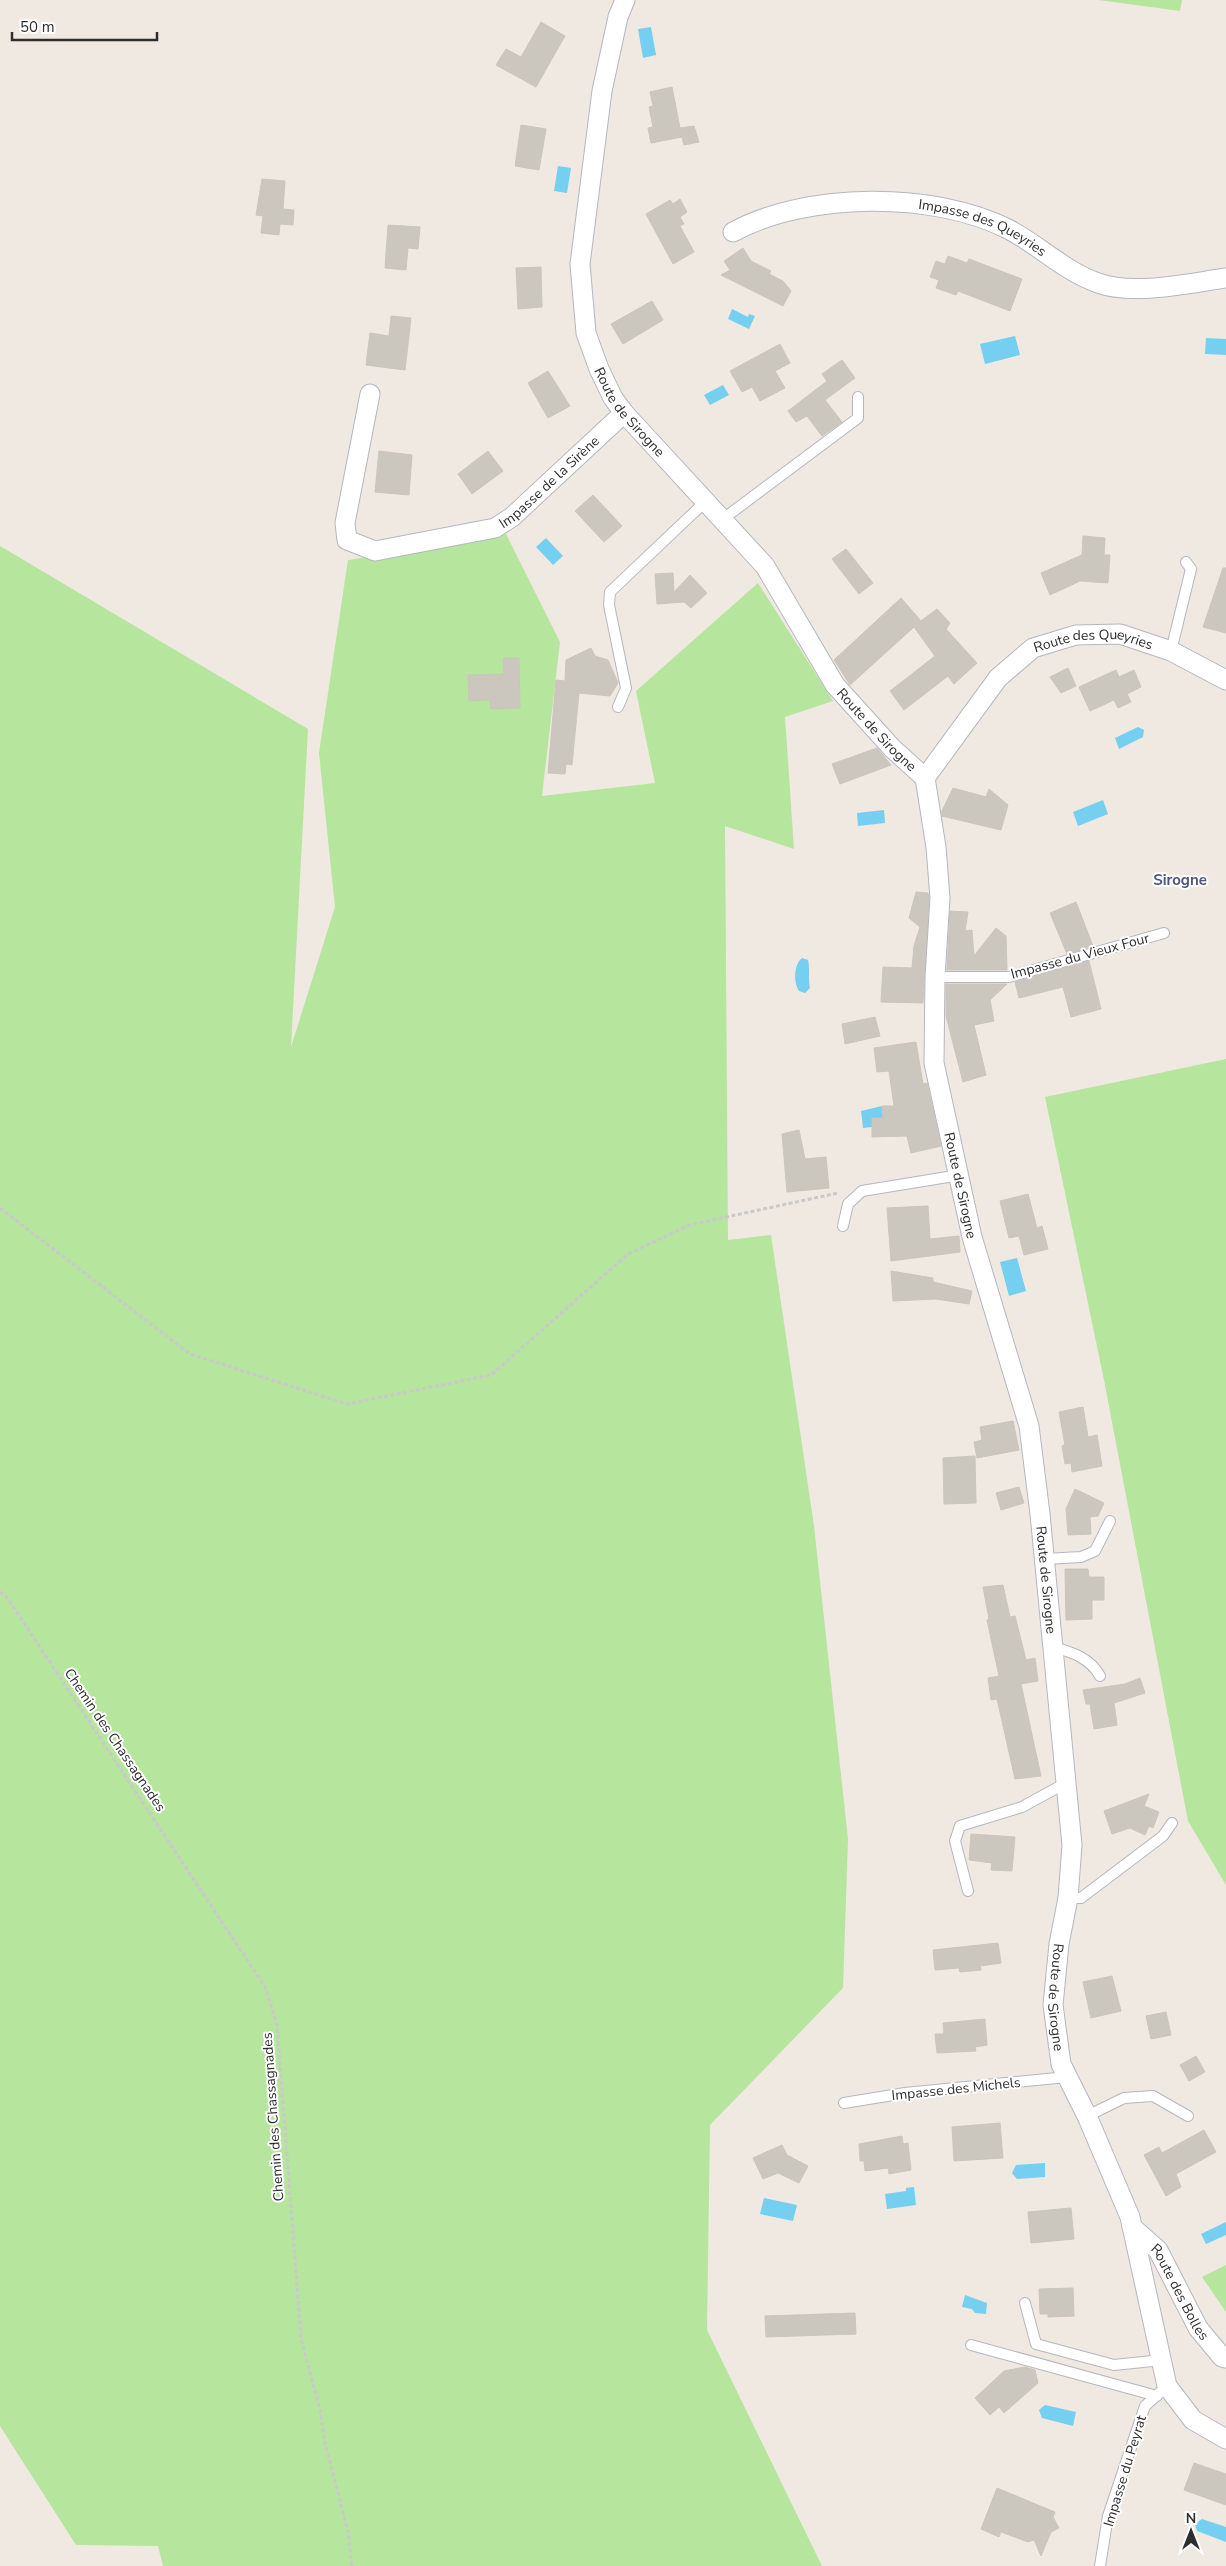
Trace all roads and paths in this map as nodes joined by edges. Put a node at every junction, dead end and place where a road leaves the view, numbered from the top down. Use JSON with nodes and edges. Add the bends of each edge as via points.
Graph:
{"nodes":[{"id":1,"x":625,"y":0,"type":"edge"},
{"id":2,"x":733,"y":232,"type":"dead end"},
{"id":3,"x":1226,"y":278,"type":"edge"},
{"id":4,"x":370,"y":394,"type":"dead end"},
{"id":5,"x":858,"y":397,"type":"dead end"},
{"id":6,"x":624,"y":413,"type":"junction"},
{"id":7,"x":706,"y":500,"type":"junction"},
{"id":8,"x":723,"y":519,"type":"junction"},
{"id":9,"x":1186,"y":562,"type":"dead end"},
{"id":10,"x":1171,"y":651,"type":"junction"},
{"id":11,"x":1226,"y":680,"type":"edge"},
{"id":12,"x":618,"y":707,"type":"dead end"},
{"id":13,"x":926,"y":778,"type":"junction"},
{"id":14,"x":1164,"y":933,"type":"dead end"},
{"id":15,"x":935,"y":976,"type":"junction"},
{"id":16,"x":960,"y":1175,"type":"junction"},
{"id":17,"x":862,"y":1191,"type":"junction"},
{"id":18,"x":0,"y":1208,"type":"edge"},
{"id":19,"x":843,"y":1226,"type":"dead end"},
{"id":20,"x":1110,"y":1521,"type":"dead end"},
{"id":21,"x":1044,"y":1559,"type":"junction"},
{"id":22,"x":0,"y":1592,"type":"edge"},
{"id":23,"x":1053,"y":1647,"type":"junction"},
{"id":24,"x":1100,"y":1676,"type":"dead end"},
{"id":25,"x":1066,"y":1783,"type":"junction"},
{"id":26,"x":1172,"y":1823,"type":"dead end"},
{"id":27,"x":968,"y":1892,"type":"dead end"},
{"id":28,"x":1068,"y":1898,"type":"junction"},
{"id":29,"x":1067,"y":2077,"type":"junction"},
{"id":30,"x":844,"y":2103,"type":"dead end"},
{"id":31,"x":1087,"y":2116,"type":"junction"},
{"id":32,"x":1188,"y":2116,"type":"dead end"},
{"id":33,"x":1132,"y":2227,"type":"junction"},
{"id":34,"x":1025,"y":2303,"type":"dead end"},
{"id":35,"x":971,"y":2345,"type":"dead end"},
{"id":36,"x":1226,"y":2358,"type":"edge"},
{"id":37,"x":1162,"y":2360,"type":"junction"},
{"id":38,"x":1162,"y":2390,"type":"junction"},
{"id":39,"x":1226,"y":2439,"type":"edge"},
{"id":40,"x":352,"y":2566,"type":"edge"},
{"id":41,"x":1100,"y":2566,"type":"edge"}],
"edges":[{"from":1,"to":6,"type":"street","name":"Route de Sirogne","via":[[618,17],[602,91],[580,264],[586,334],[599,369]]},
{"from":2,"to":3,"type":"street","name":"Impasse des Queyries","via":[[757,218],[831,203],[895,201],[958,212],[1008,229],[1062,266],[1100,284],[1141,289]]},
{"from":4,"to":6,"type":"street","name":"Impasse de la Sirène","via":[[345,523],[347,540],[376,551],[495,528],[512,517]]},
{"from":5,"to":8,"type":"lane","via":[[858,418]]},
{"from":6,"to":7,"type":"street","name":"Route de Sirogne"},
{"from":7,"to":8,"type":"street","name":"Route de Sirogne"},
{"from":7,"to":12,"type":"lane","via":[[610,592],[609,605],[626,688]]},
{"from":8,"to":13,"type":"street","name":"Route de Sirogne","via":[[765,566],[835,685],[892,748]]},
{"from":9,"to":10,"type":"lane","via":[[1191,569]]},
{"from":10,"to":11,"type":"street","name":"Route des Queyries"},
{"from":10,"to":13,"type":"street","name":"Route des Queyries","via":[[1120,634],[1076,635],[1033,648],[998,678]]},
{"from":13,"to":15,"type":"street","name":"Route de Sirogne","via":[[940,898]]},
{"from":14,"to":15,"type":"lane","name":"Impasse du Vieux Four","via":[[1008,977]]},
{"from":15,"to":16,"type":"street","name":"Route de Sirogne","via":[[934,1063]]},
{"from":16,"to":17,"type":"lane"},
{"from":16,"to":21,"type":"street","name":"Route de Sirogne","via":[[972,1237],[1029,1426]]},
{"from":17,"to":18,"type":"path","via":[[690,1225],[628,1254],[491,1375],[347,1404],[190,1354]]},
{"from":17,"to":19,"type":"lane","via":[[848,1204]]},
{"from":20,"to":21,"type":"lane","via":[[1095,1551],[1081,1557]]},
{"from":21,"to":23,"type":"street","name":"Route de Sirogne"},
{"from":22,"to":40,"type":"path","name":"Chemin des Chassagnades","via":[[6,1596],[265,1987],[277,2025],[301,2339],[348,2532]]},
{"from":23,"to":24,"type":"lane","via":[[1072,1652],[1094,1665]]},
{"from":23,"to":25,"type":"street","name":"Route de Sirogne"},
{"from":25,"to":27,"type":"lane","via":[[1022,1807],[960,1826],[955,1841]]},
{"from":25,"to":28,"type":"street","name":"Route de Sirogne","via":[[1072,1845]]},
{"from":26,"to":28,"type":"lane","via":[[1163,1836],[1081,1898]]},
{"from":28,"to":29,"type":"street","name":"Route de Sirogne","via":[[1052,2005],[1061,2064]]},
{"from":29,"to":30,"type":"lane","name":"Impasse des Michels","via":[[905,2093]]},
{"from":29,"to":31,"type":"street","name":"Route de Sirogne"},
{"from":31,"to":32,"type":"lane","via":[[1124,2098],[1153,2096]]},
{"from":31,"to":33,"type":"street","name":"Route de Sirogne"},
{"from":33,"to":36,"type":"street","name":"Route des Bolles","via":[[1158,2250],[1198,2328]]},
{"from":33,"to":37,"type":"street","name":"Route de Sirogne"},
{"from":34,"to":37,"type":"lane","via":[[1036,2344],[1114,2364]]},
{"from":35,"to":38,"type":"lane"},
{"from":37,"to":38,"type":"street","name":"Route de Sirogne"},
{"from":38,"to":39,"type":"street","name":"Route de Sirogne","via":[[1193,2420]]},
{"from":38,"to":41,"type":"lane","name":"Impasse du Peyrat","via":[[1145,2406],[1108,2516]]}]}
